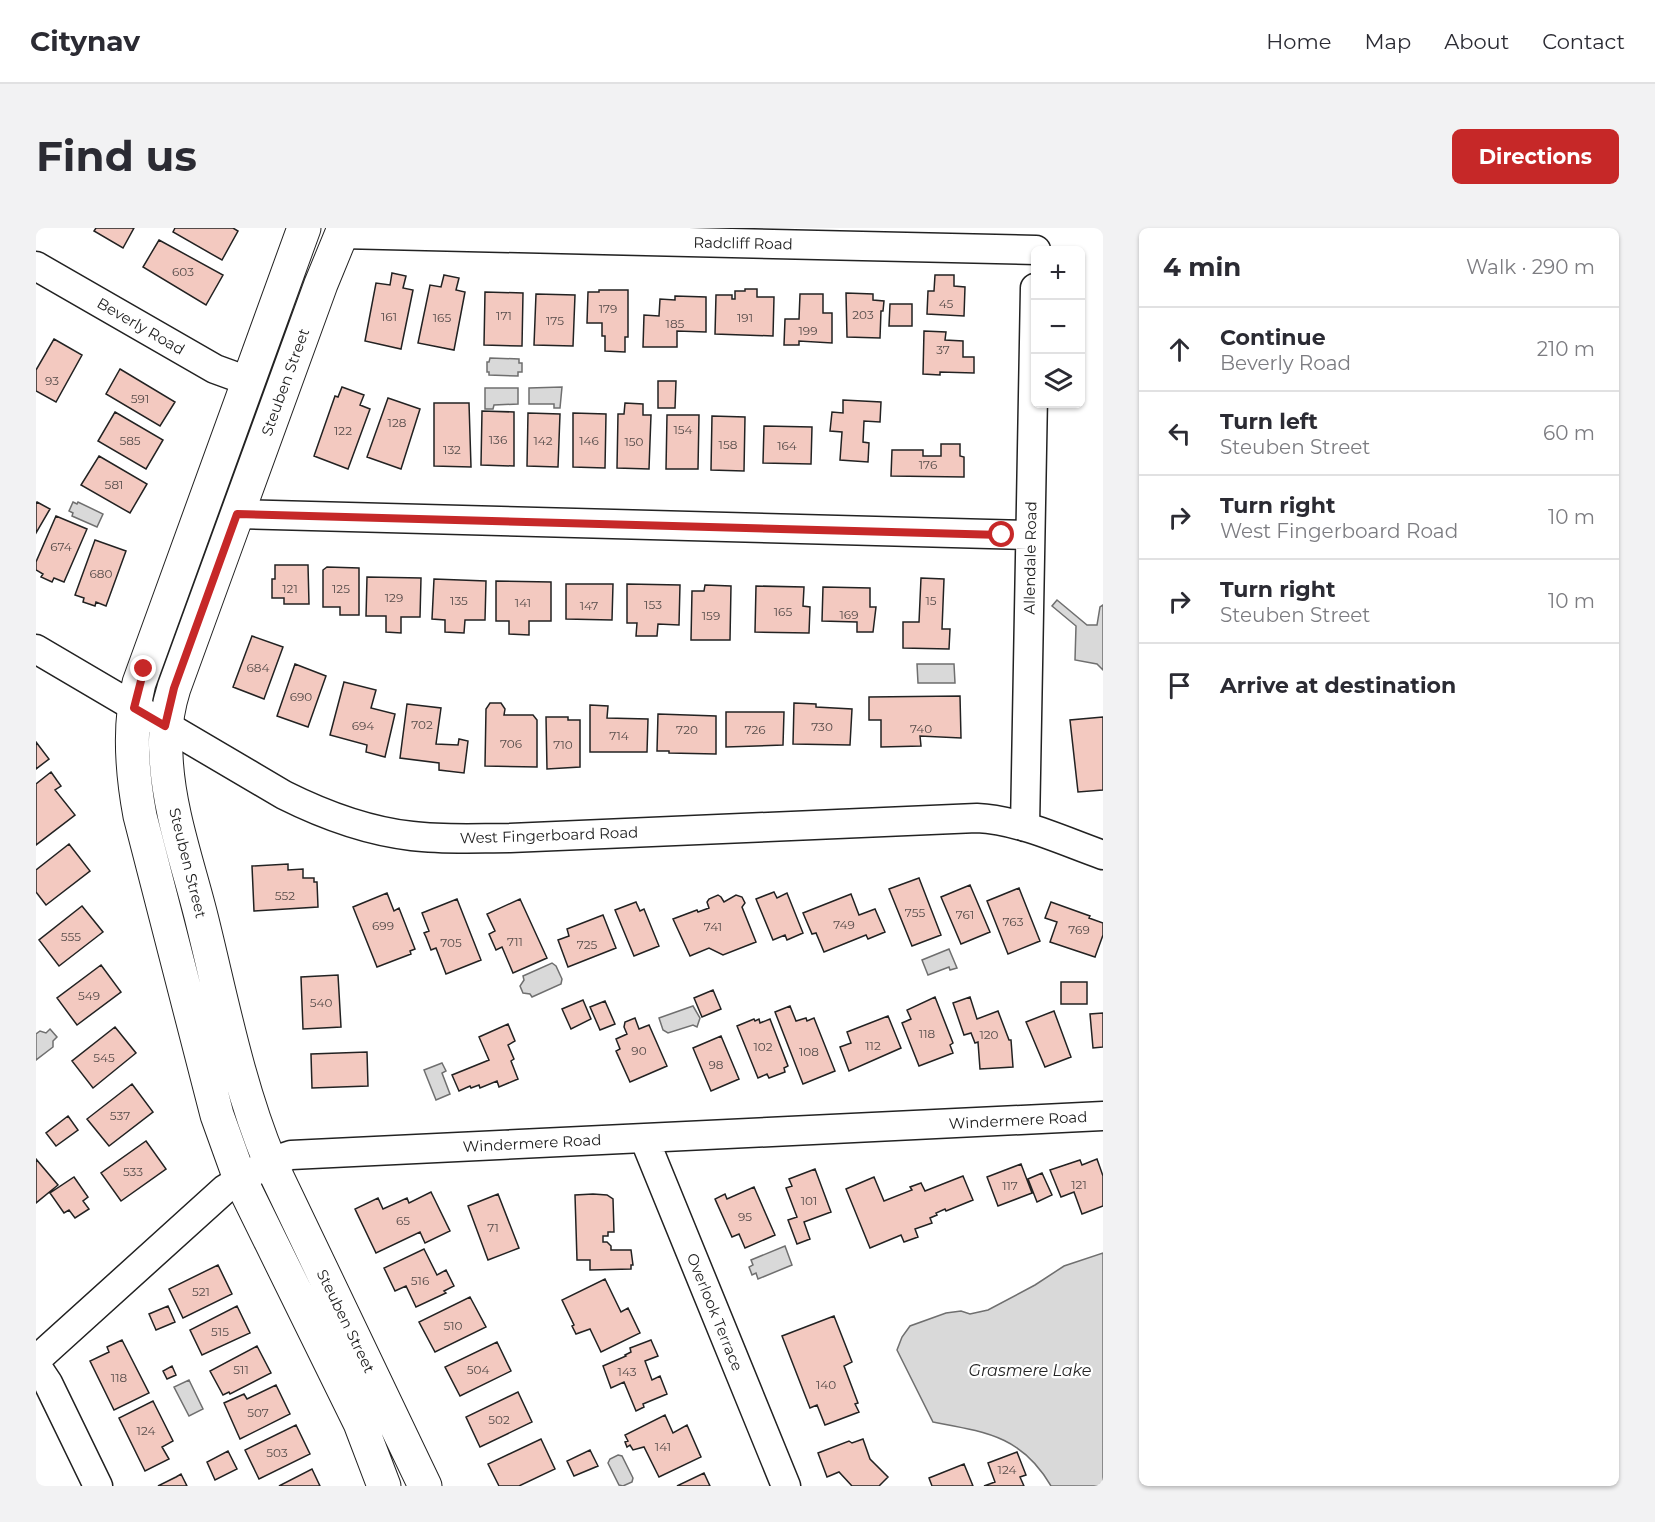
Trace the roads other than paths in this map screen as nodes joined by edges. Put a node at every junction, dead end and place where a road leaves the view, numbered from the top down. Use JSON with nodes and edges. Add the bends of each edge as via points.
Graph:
{"nodes":[{"id":1,"x":304,"y":228,"type":"edge"},
{"id":2,"x":1037,"y":228,"type":"edge"},
{"id":3,"x":342,"y":231,"type":"edge"},
{"id":4,"x":1036,"y":246,"type":"edge"},
{"id":5,"x":1031,"y":250,"type":"edge"},
{"id":6,"x":36,"y":266,"type":"edge"},
{"id":7,"x":1035,"y":300,"type":"edge"},
{"id":8,"x":248,"y":381,"type":"junction"},
{"id":9,"x":237,"y":514,"type":"junction"},
{"id":10,"x":1030,"y":535,"type":"junction"},
{"id":11,"x":36,"y":649,"type":"edge"},
{"id":12,"x":134,"y":708,"type":"junction"},
{"id":13,"x":165,"y":726,"type":"junction"},
{"id":14,"x":1024,"y":827,"type":"junction"},
{"id":15,"x":1103,"y":855,"type":"edge"},
{"id":16,"x":1103,"y":1116,"type":"edge"},
{"id":17,"x":644,"y":1138,"type":"junction"},
{"id":18,"x":270,"y":1162,"type":"junction"},
{"id":19,"x":240,"y":1179,"type":"junction"},
{"id":20,"x":36,"y":1360,"type":"edge"},
{"id":21,"x":36,"y":1365,"type":"edge"},
{"id":22,"x":98,"y":1486,"type":"edge"},
{"id":23,"x":384,"y":1486,"type":"edge"},
{"id":24,"x":425,"y":1486,"type":"edge"},
{"id":25,"x":786,"y":1486,"type":"edge"}],
"edges":[{"from":1,"to":8,"type":"main road"},
{"from":2,"to":4,"type":"street"},
{"from":3,"to":5,"type":"street","name":"Radcliff Road"},
{"from":3,"to":9,"type":"main road","name":"Steuben Street"},
{"from":6,"to":8,"type":"street","name":"Beverly Road","via":[[215,369]]},
{"from":7,"to":10,"type":"street","name":"Allendale Road"},
{"from":8,"to":12,"type":"main road","via":[[144,669]]},
{"from":9,"to":10,"type":"street"},
{"from":9,"to":13,"type":"main road","name":"Steuben Street","via":[[174,688]]},
{"from":10,"to":14,"type":"street","name":"Allendale Road"},
{"from":11,"to":12,"type":"street","name":"West Fingerboard Road"},
{"from":12,"to":13,"type":"street","name":"West Fingerboard Road"},
{"from":12,"to":19,"type":"main road","via":[[133,753],[140,816],[217,1115]]},
{"from":13,"to":14,"type":"street","name":"West Fingerboard Road","via":[[305,806],[346,821],[412,836],[510,838],[977,818]]},
{"from":13,"to":18,"type":"main road","name":"Steuben Street","via":[[173,805],[240,1072]]},
{"from":14,"to":15,"type":"street","name":"West Fingerboard Road"},
{"from":16,"to":17,"type":"street","name":"Windermere Road"},
{"from":17,"to":18,"type":"street","name":"Windermere Road","via":[[302,1154]]},
{"from":17,"to":25,"type":"street","name":"Overlook Terrace"},
{"from":18,"to":19,"type":"street","name":"Windermere Road"},
{"from":18,"to":24,"type":"main road","name":"Steuben Street"},
{"from":19,"to":20,"type":"street","name":"Windermere Road"},
{"from":19,"to":23,"type":"main road","via":[[360,1423]]},
{"from":21,"to":22,"type":"street"}]}
